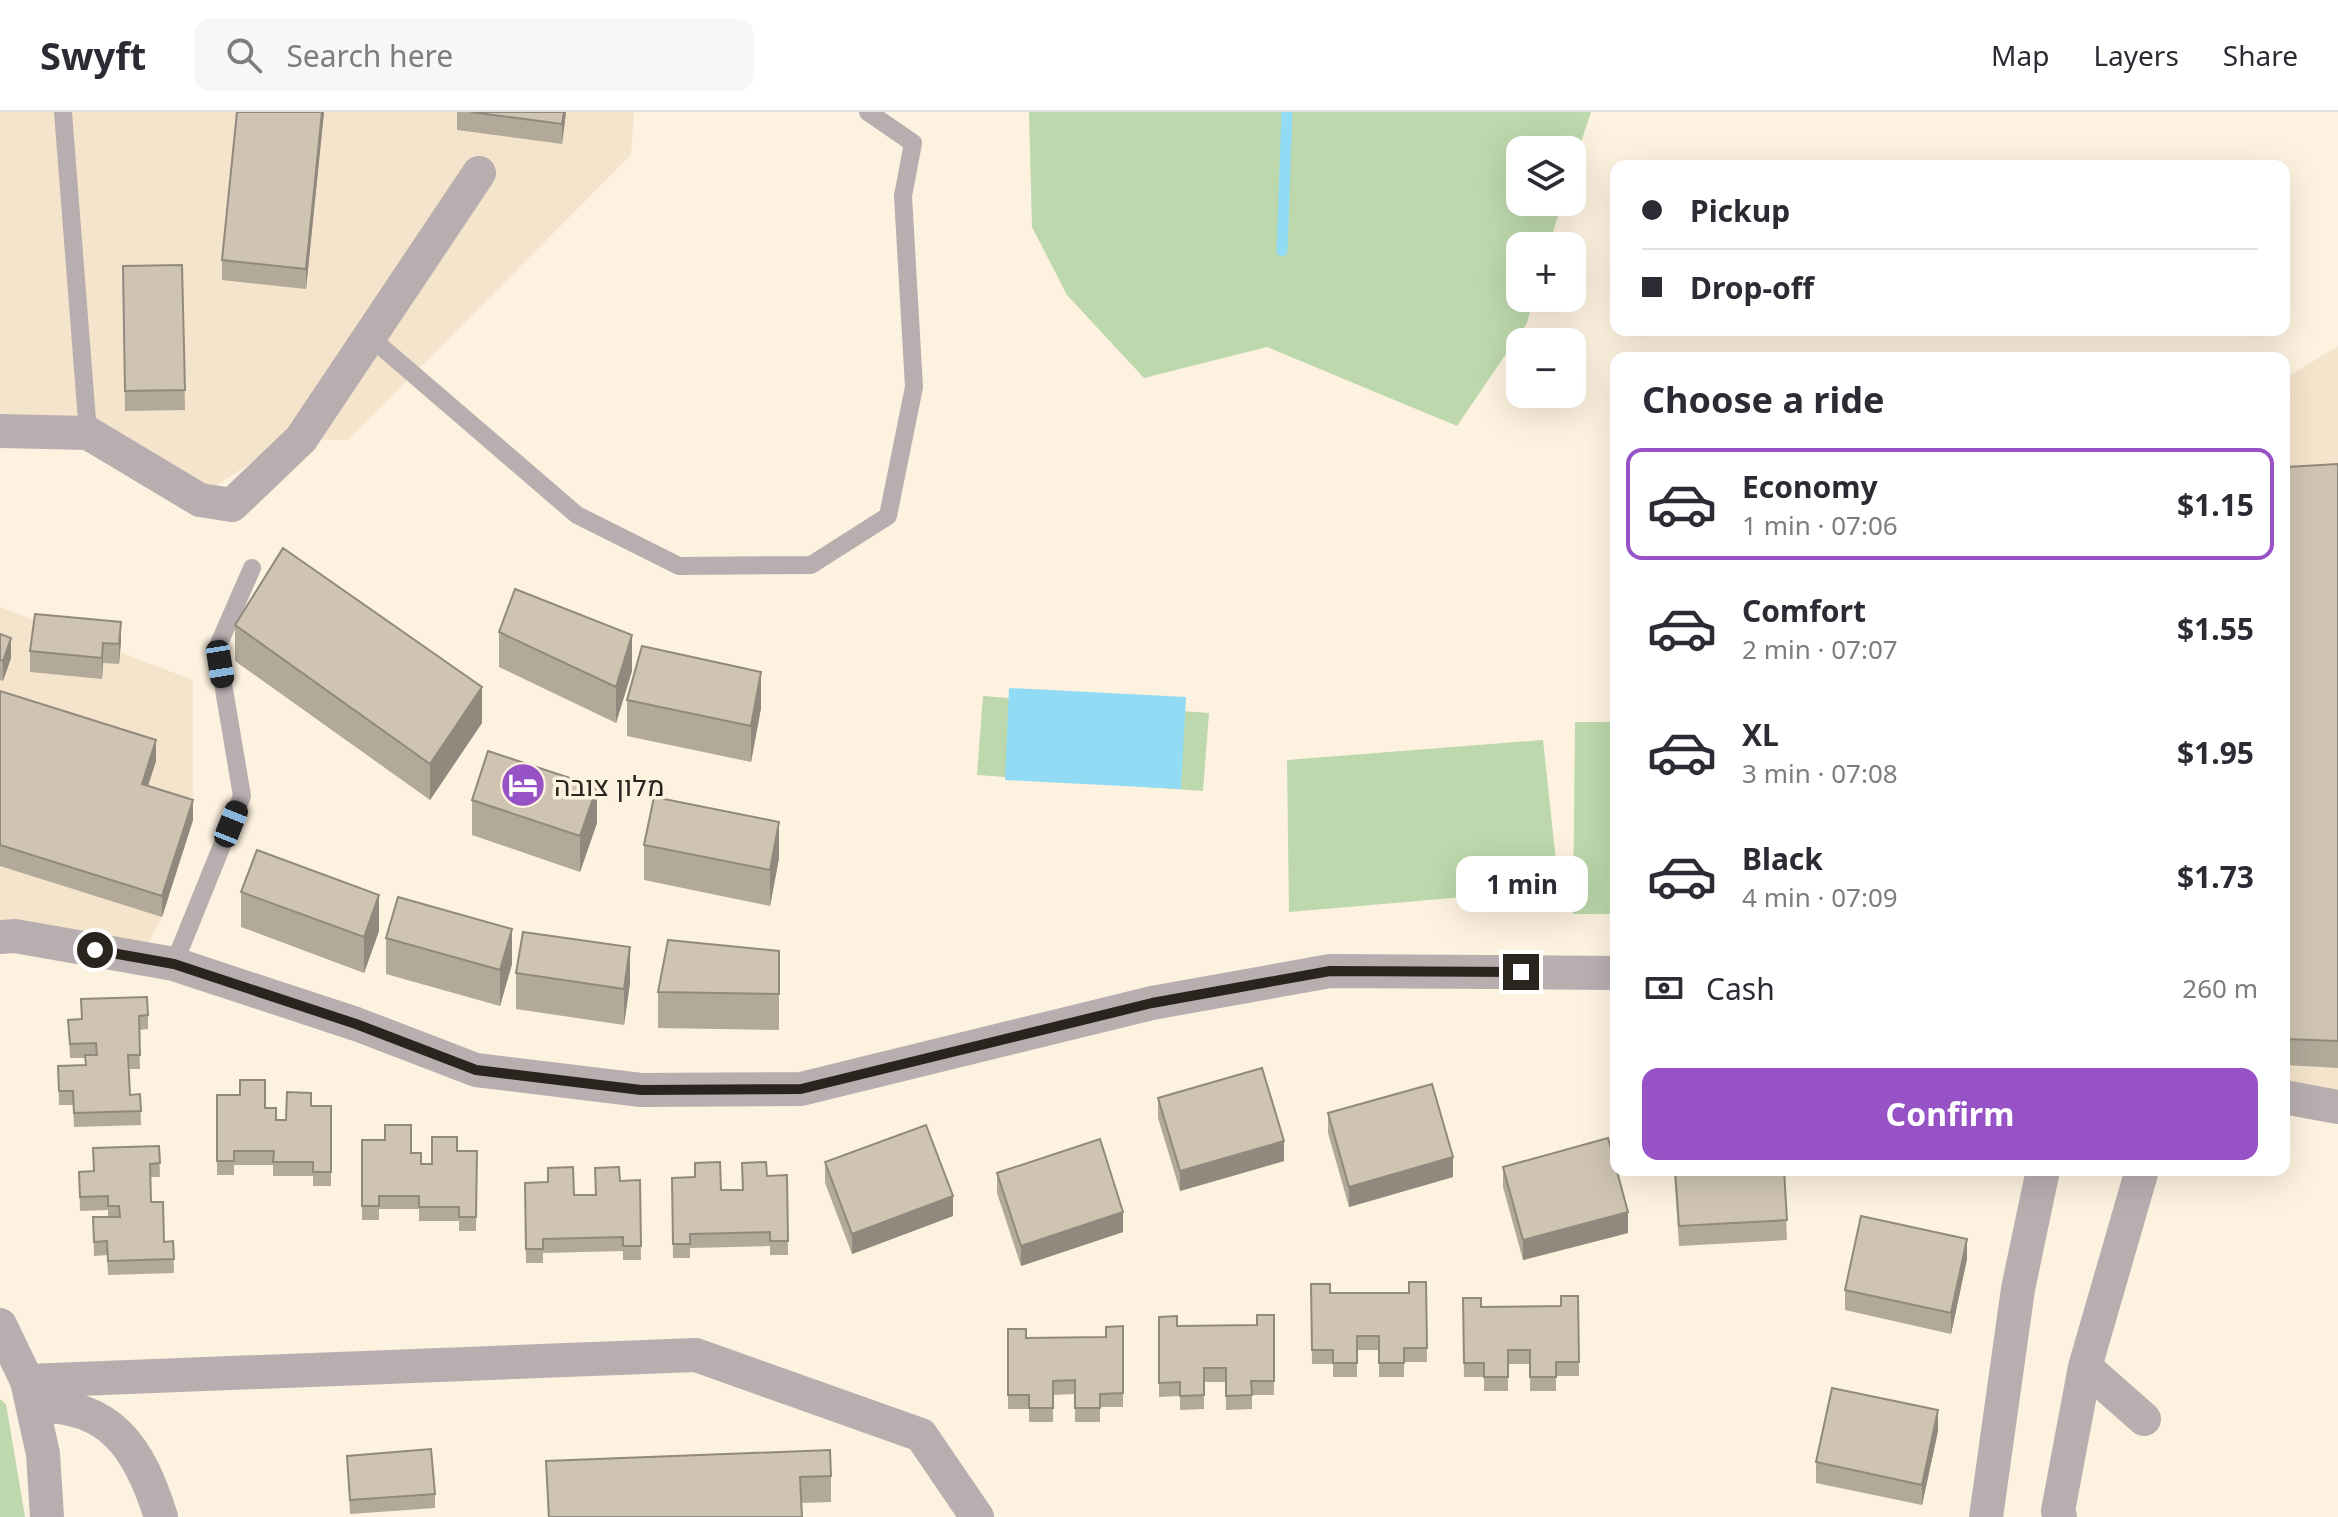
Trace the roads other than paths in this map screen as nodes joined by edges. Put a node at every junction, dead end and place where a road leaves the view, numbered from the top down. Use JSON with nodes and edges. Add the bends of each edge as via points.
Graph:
{"nodes":[{"id":1,"x":63,"y":112,"type":"edge"},
{"id":2,"x":868,"y":112,"type":"edge"},
{"id":3,"x":479,"y":173,"type":"dead end"},
{"id":4,"x":370,"y":337,"type":"junction"},
{"id":5,"x":0,"y":431,"type":"edge"},
{"id":6,"x":88,"y":433,"type":"junction"},
{"id":7,"x":252,"y":568,"type":"dead end"},
{"id":8,"x":0,"y":937,"type":"edge"},
{"id":9,"x":174,"y":964,"type":"junction"},
{"id":10,"x":1610,"y":973,"type":"edge"},
{"id":11,"x":2290,"y":1098,"type":"edge"},
{"id":12,"x":2338,"y":1107,"type":"edge"},
{"id":13,"x":2042,"y":1176,"type":"edge"},
{"id":14,"x":2140,"y":1176,"type":"edge"},
{"id":15,"x":0,"y":1325,"type":"edge"},
{"id":16,"x":2085,"y":1367,"type":"junction"},
{"id":17,"x":30,"y":1393,"type":"junction"},
{"id":18,"x":2144,"y":1419,"type":"dead end"},
{"id":19,"x":47,"y":1517,"type":"edge"},
{"id":20,"x":161,"y":1517,"type":"edge"},
{"id":21,"x":977,"y":1517,"type":"edge"},
{"id":22,"x":1986,"y":1517,"type":"edge"},
{"id":23,"x":2060,"y":1517,"type":"edge"}],
"edges":[{"from":1,"to":6,"type":"lane"},
{"from":2,"to":4,"type":"lane","via":[[913,143],[903,196],[914,387],[888,516],[811,565],[679,566],[577,515]]},
{"from":3,"to":4,"type":"street"},
{"from":4,"to":6,"type":"street","via":[[301,439],[232,505],[200,500]]},
{"from":5,"to":6,"type":"street"},
{"from":7,"to":9,"type":"lane","via":[[217,648],[242,796]]},
{"from":8,"to":9,"type":"street"},
{"from":9,"to":10,"type":"street","via":[[476,1070],[641,1090],[801,1089],[1152,1003],[1330,971]]},
{"from":11,"to":12,"type":"street"},
{"from":13,"to":22,"type":"street","via":[[2018,1289]]},
{"from":14,"to":16,"type":"street"},
{"from":15,"to":17,"type":"street"},
{"from":16,"to":18,"type":"street"},
{"from":16,"to":23,"type":"street"},
{"from":17,"to":19,"type":"street","via":[[43,1454]]},
{"from":17,"to":20,"type":"street","via":[[119,1433],[153,1489]]},
{"from":17,"to":21,"type":"street","via":[[696,1355],[921,1435]]}]}
